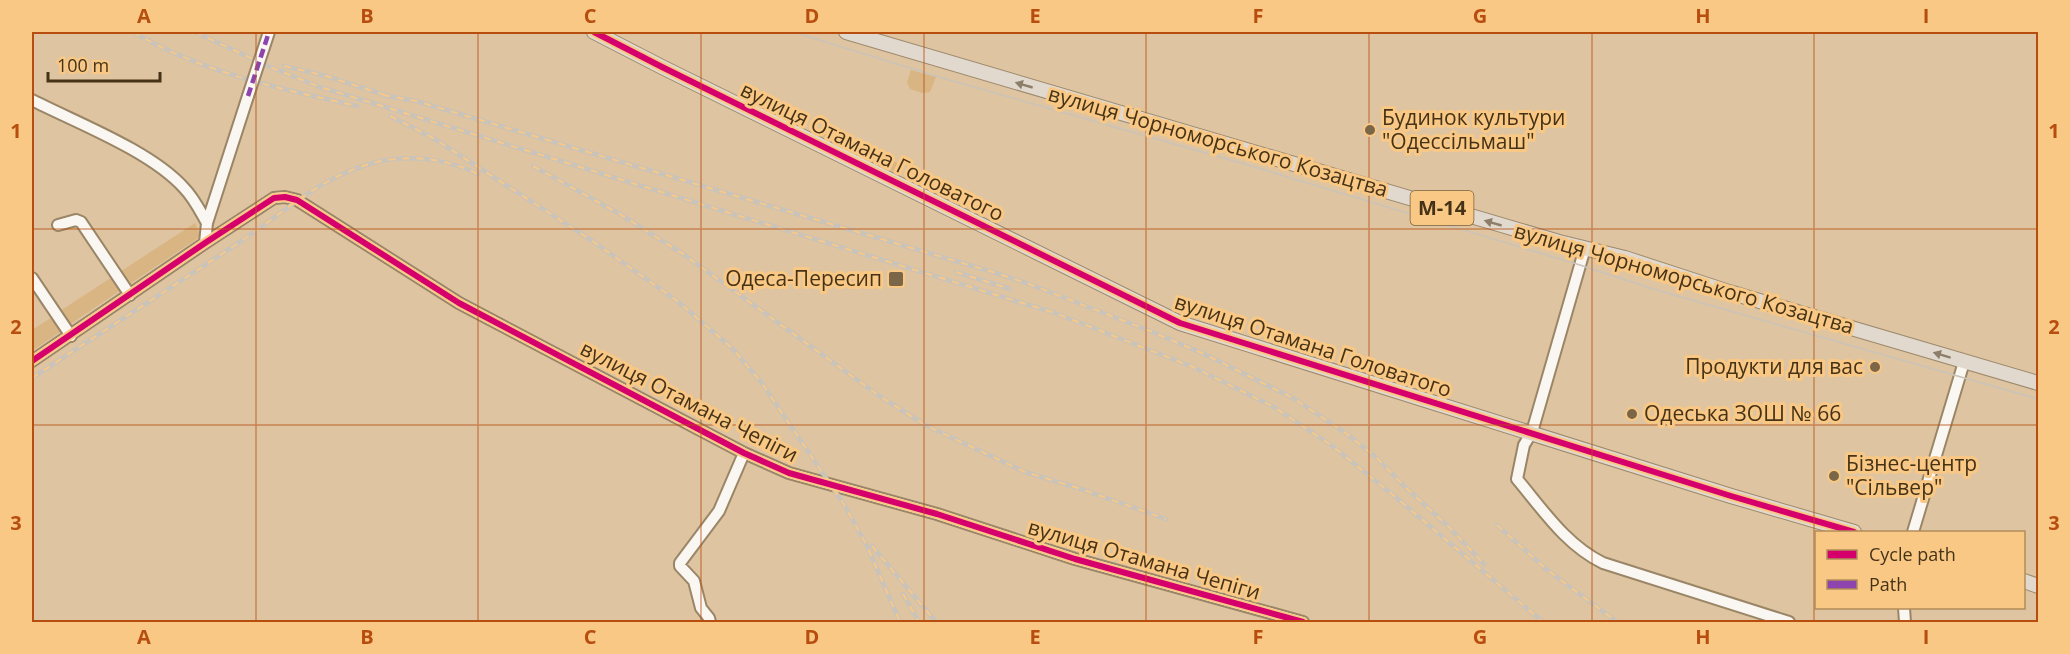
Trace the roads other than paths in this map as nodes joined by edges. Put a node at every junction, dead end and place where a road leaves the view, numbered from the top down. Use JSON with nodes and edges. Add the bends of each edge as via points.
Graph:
{"nodes":[{"id":1,"x":269,"y":32,"type":"edge"},
{"id":2,"x":594,"y":32,"type":"edge"},
{"id":3,"x":846,"y":32,"type":"edge"},
{"id":4,"x":32,"y":100,"type":"edge"},
{"id":5,"x":207,"y":223,"type":"junction"},
{"id":6,"x":58,"y":225,"type":"dead end"},
{"id":7,"x":205,"y":243,"type":"junction"},
{"id":8,"x":1585,"y":248,"type":"junction"},
{"id":9,"x":32,"y":278,"type":"edge"},
{"id":10,"x":130,"y":295,"type":"junction"},
{"id":11,"x":71,"y":336,"type":"junction"},
{"id":12,"x":32,"y":361,"type":"edge"},
{"id":13,"x":1964,"y":362,"type":"junction"},
{"id":14,"x":2038,"y":383,"type":"edge"},
{"id":15,"x":1532,"y":432,"type":"junction"},
{"id":16,"x":744,"y":453,"type":"junction"},
{"id":17,"x":1851,"y":531,"type":"edge"},
{"id":18,"x":1913,"y":531,"type":"edge"},
{"id":19,"x":710,"y":622,"type":"edge"},
{"id":20,"x":1303,"y":622,"type":"edge"},
{"id":21,"x":1790,"y":622,"type":"edge"}],
"edges":[{"from":1,"to":5,"type":"street","bridge":true},
{"from":2,"to":15,"type":"main road","name":"вулиця Отамана Головатого","via":[[1180,323]]},
{"from":8,"to":3,"type":"main road","name":"вулиця Чорноморського Козацтва","number":"М-14","one_way":true},
{"from":4,"to":5,"type":"street","via":[[141,154],[184,188]]},
{"from":5,"to":7,"type":"street"},
{"from":6,"to":10,"type":"street","via":[[81,222]]},
{"from":7,"to":10,"type":"street","name":"вулиця Отамана Чепіги"},
{"from":7,"to":16,"type":"street","name":"вулиця Отамана Чепіги","via":[[274,198],[297,200],[459,303]]},
{"from":13,"to":8,"type":"main road","name":"вулиця Чорноморського Козацтва","number":"М-14","one_way":true},
{"from":8,"to":15,"type":"street"},
{"from":9,"to":11,"type":"street"},
{"from":10,"to":11,"type":"street","name":"вулиця Отамана Чепіги"},
{"from":11,"to":12,"type":"street","name":"вулиця Отамана Чепіги"},
{"from":13,"to":14,"type":"main road","name":"вулиця Чорноморського Козацтва","number":"М-14"},
{"from":13,"to":18,"type":"street"},
{"from":15,"to":17,"type":"main road","name":"вулиця Отамана Головатого"},
{"from":15,"to":21,"type":"street","via":[[1524,445],[1517,479],[1581,550],[1603,563]]},
{"from":16,"to":19,"type":"street","via":[[719,511],[680,563],[694,581],[701,608]]},
{"from":16,"to":20,"type":"street","name":"вулиця Отамана Чепіги","via":[[789,473]]}]}
